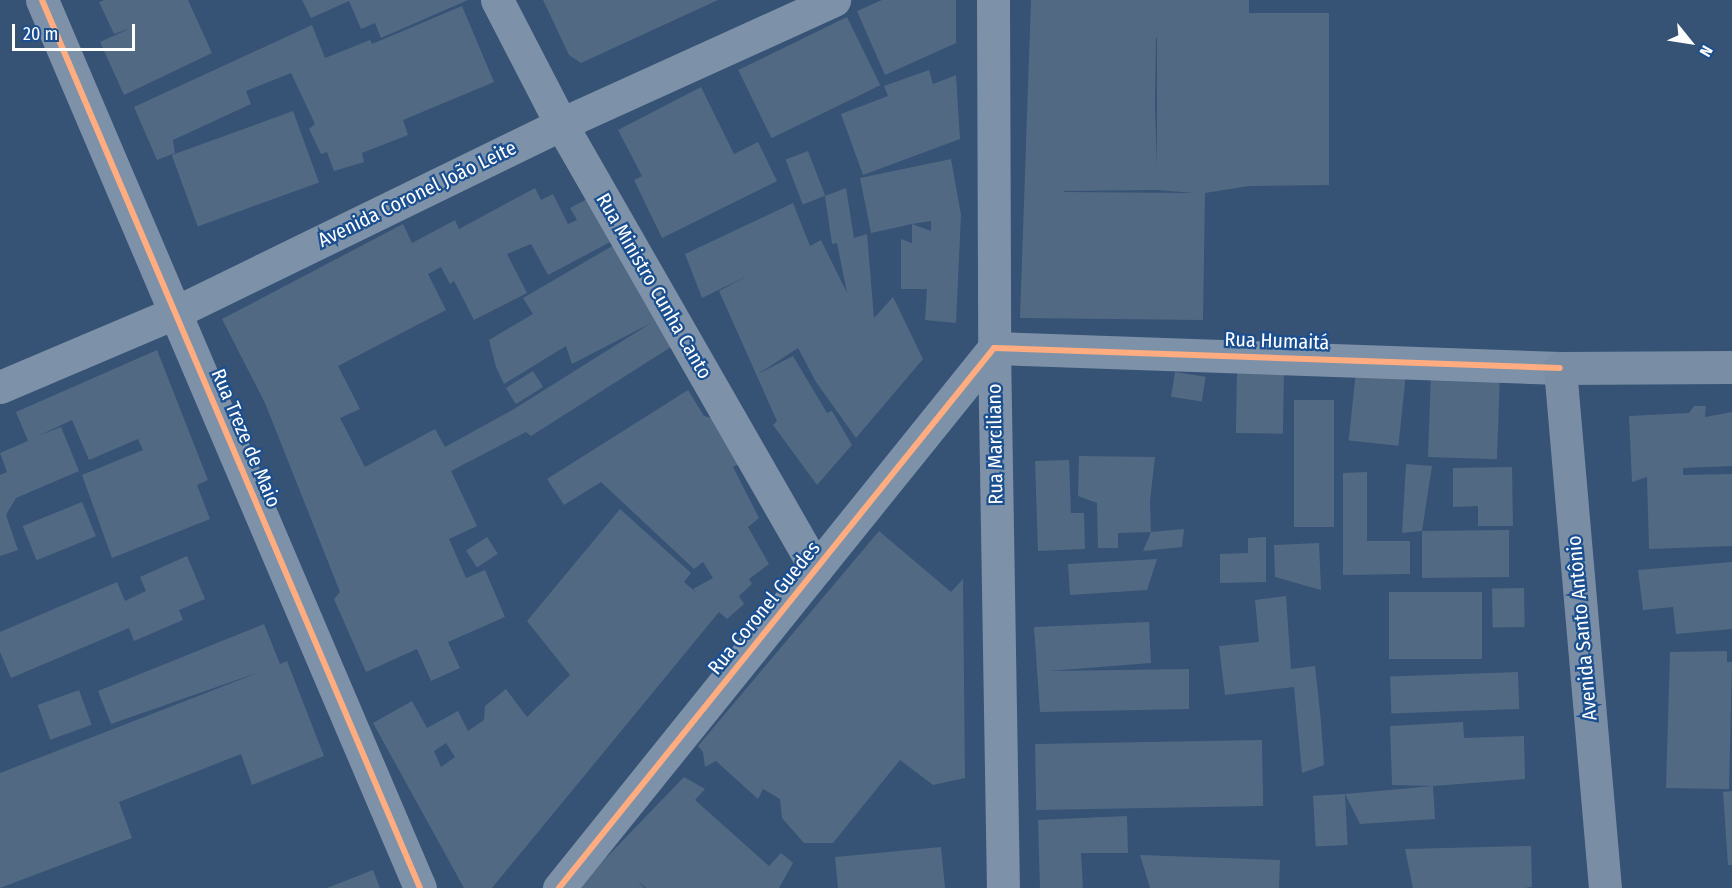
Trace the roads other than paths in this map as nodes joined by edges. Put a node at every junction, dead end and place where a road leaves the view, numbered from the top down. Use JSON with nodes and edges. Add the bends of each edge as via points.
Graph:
{"nodes":[{"id":1,"x":42,"y":0,"type":"edge"},
{"id":2,"x":497,"y":0,"type":"edge"},
{"id":3,"x":834,"y":0,"type":"edge"},
{"id":4,"x":993,"y":0,"type":"edge"},
{"id":5,"x":561,"y":124,"type":"junction"},
{"id":6,"x":174,"y":313,"type":"junction"},
{"id":7,"x":994,"y":348,"type":"junction"},
{"id":8,"x":1732,"y":367,"type":"edge"},
{"id":9,"x":1560,"y":368,"type":"junction"},
{"id":10,"x":0,"y":387,"type":"edge"},
{"id":11,"x":816,"y":569,"type":"junction"},
{"id":12,"x":420,"y":888,"type":"edge"},
{"id":13,"x":560,"y":888,"type":"edge"},
{"id":14,"x":1003,"y":888,"type":"edge"},
{"id":15,"x":1605,"y":888,"type":"edge"}],
"edges":[{"from":1,"to":6,"type":"street","name":"Rua Treze de Maio"},
{"from":2,"to":5,"type":"street","name":"Rua Ministro Cunha Canto"},
{"from":3,"to":5,"type":"street","name":"Avenida Coronel João Leite"},
{"from":4,"to":7,"type":"street","name":"Rua Marciliano"},
{"from":5,"to":6,"type":"street","name":"Avenida Coronel João Leite"},
{"from":5,"to":11,"type":"street","name":"Rua Ministro Cunha Canto"},
{"from":6,"to":10,"type":"street","name":"Avenida Coronel João Leite"},
{"from":6,"to":12,"type":"street","name":"Rua Treze de Maio"},
{"from":7,"to":9,"type":"street","name":"Rua Humaitá"},
{"from":7,"to":11,"type":"street","name":"Rua Coronel Guedes"},
{"from":7,"to":14,"type":"street","name":"Rua Marciliano"},
{"from":8,"to":9,"type":"main road","name":"Rua Humaitá"},
{"from":9,"to":15,"type":"main road","name":"Avenida Santo Antônio"},
{"from":11,"to":13,"type":"street","name":"Rua Coronel Guedes"}]}
